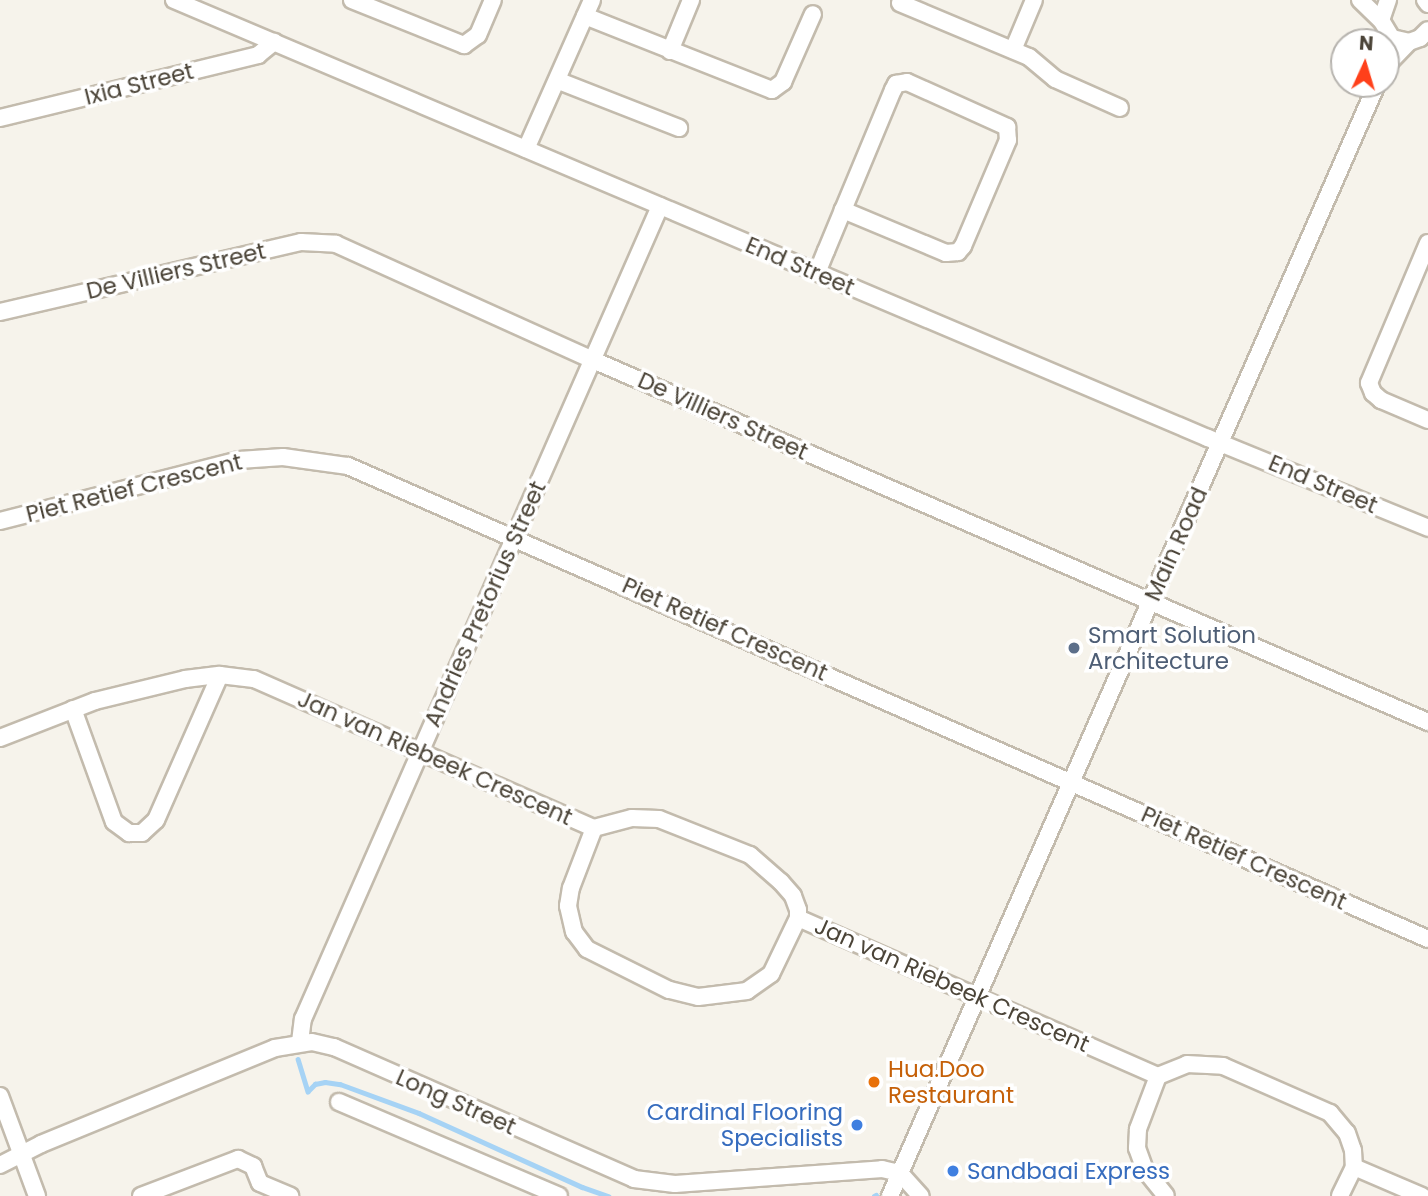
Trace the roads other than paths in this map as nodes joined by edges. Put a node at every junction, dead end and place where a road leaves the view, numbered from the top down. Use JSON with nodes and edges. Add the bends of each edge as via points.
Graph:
{"nodes":[{"id":1,"x":174,"y":0,"type":"edge"},
{"id":2,"x":352,"y":0,"type":"edge"},
{"id":3,"x":493,"y":0,"type":"edge"},
{"id":4,"x":592,"y":0,"type":"edge"},
{"id":5,"x":691,"y":0,"type":"edge"},
{"id":6,"x":1034,"y":0,"type":"edge"},
{"id":7,"x":1360,"y":0,"type":"edge"},
{"id":8,"x":1388,"y":0,"type":"edge"},
{"id":9,"x":1425,"y":0,"type":"edge"},
{"id":10,"x":900,"y":2,"type":"dead end"},
{"id":11,"x":1428,"y":4,"type":"edge"},
{"id":12,"x":813,"y":14,"type":"dead end"},
{"id":13,"x":585,"y":16,"type":"junction"},
{"id":14,"x":1382,"y":28,"type":"edge"},
{"id":15,"x":1384,"y":28,"type":"edge"},
{"id":16,"x":1421,"y":37,"type":"edge"},
{"id":17,"x":1400,"y":41,"type":"edge"},
{"id":18,"x":274,"y":42,"type":"junction"},
{"id":19,"x":1013,"y":50,"type":"junction"},
{"id":20,"x":670,"y":51,"type":"junction"},
{"id":21,"x":1400,"y":54,"type":"edge"},
{"id":22,"x":559,"y":80,"type":"junction"},
{"id":23,"x":1371,"y":98,"type":"edge"},
{"id":24,"x":1119,"y":108,"type":"dead end"},
{"id":25,"x":0,"y":118,"type":"edge"},
{"id":26,"x":679,"y":128,"type":"dead end"},
{"id":27,"x":526,"y":149,"type":"junction"},
{"id":28,"x":660,"y":206,"type":"junction"},
{"id":29,"x":843,"y":210,"type":"junction"},
{"id":30,"x":1428,"y":243,"type":"edge"},
{"id":31,"x":817,"y":273,"type":"junction"},
{"id":32,"x":0,"y":312,"type":"edge"},
{"id":33,"x":593,"y":360,"type":"junction"},
{"id":34,"x":1428,"y":420,"type":"edge"},
{"id":35,"x":1221,"y":442,"type":"junction"},
{"id":36,"x":0,"y":522,"type":"edge"},
{"id":37,"x":1428,"y":528,"type":"edge"},
{"id":38,"x":515,"y":536,"type":"junction"},
{"id":39,"x":1150,"y":603,"type":"junction"},
{"id":40,"x":220,"y":674,"type":"junction"},
{"id":41,"x":73,"y":709,"type":"junction"},
{"id":42,"x":1428,"y":722,"type":"edge"},
{"id":43,"x":0,"y":738,"type":"edge"},
{"id":44,"x":421,"y":751,"type":"junction"},
{"id":45,"x":1072,"y":782,"type":"junction"},
{"id":46,"x":594,"y":828,"type":"junction"},
{"id":47,"x":798,"y":918,"type":"junction"},
{"id":48,"x":1428,"y":939,"type":"edge"},
{"id":49,"x":977,"y":997,"type":"junction"},
{"id":50,"x":300,"y":1042,"type":"junction"},
{"id":51,"x":1158,"y":1076,"type":"junction"},
{"id":52,"x":0,"y":1096,"type":"edge"},
{"id":53,"x":340,"y":1102,"type":"dead end"},
{"id":54,"x":22,"y":1154,"type":"junction"},
{"id":55,"x":0,"y":1165,"type":"edge"},
{"id":56,"x":1354,"y":1167,"type":"junction"},
{"id":57,"x":900,"y":1173,"type":"junction"},
{"id":58,"x":255,"y":1189,"type":"edge"},
{"id":59,"x":682,"y":1190,"type":"edge"},
{"id":60,"x":37,"y":1196,"type":"edge"},
{"id":61,"x":141,"y":1196,"type":"edge"},
{"id":62,"x":290,"y":1196,"type":"edge"},
{"id":63,"x":559,"y":1196,"type":"edge"},
{"id":64,"x":890,"y":1196,"type":"edge"},
{"id":65,"x":921,"y":1196,"type":"edge"},
{"id":66,"x":1166,"y":1196,"type":"edge"},
{"id":67,"x":1340,"y":1196,"type":"edge"},
{"id":68,"x":1422,"y":1196,"type":"edge"}],
"edges":[{"from":1,"to":18,"type":"street","name":"End Street"},
{"from":2,"to":3,"type":"street","via":[[464,45],[478,35]]},
{"from":4,"to":13,"type":"street"},
{"from":5,"to":20,"type":"street"},
{"from":6,"to":19,"type":"street"},
{"from":7,"to":14,"type":"street"},
{"from":8,"to":15,"type":"street"},
{"from":9,"to":11,"type":"street"},
{"from":10,"to":19,"type":"street"},
{"from":12,"to":20,"type":"street","via":[[777,89]]},
{"from":13,"to":20,"type":"street"},
{"from":13,"to":22,"type":"street"},
{"from":16,"to":17,"type":"street"},
{"from":16,"to":21,"type":"street"},
{"from":18,"to":25,"type":"street","name":"Ixia Street","via":[[258,55]]},
{"from":18,"to":27,"type":"street","name":"End Street"},
{"from":19,"to":24,"type":"street","via":[[1055,79]]},
{"from":22,"to":26,"type":"street"},
{"from":22,"to":27,"type":"street"},
{"from":23,"to":35,"type":"street","name":"Main Road"},
{"from":27,"to":28,"type":"street","name":"End Street"},
{"from":28,"to":31,"type":"street","name":"End Street"},
{"from":28,"to":33,"type":"street","name":"Andries Pretorius Street"},
{"from":29,"to":29,"type":"street","via":[[899,82],[1007,127],[1007,140],[958,252],[946,253]]},
{"from":29,"to":31,"type":"street"},
{"from":30,"to":34,"type":"street","via":[[1369,383],[1381,400]]},
{"from":31,"to":35,"type":"street","name":"End Street"},
{"from":32,"to":33,"type":"street","name":"De Villiers Street","via":[[320,241],[344,247]]},
{"from":33,"to":38,"type":"street","name":"Andries Pretorius Street"},
{"from":33,"to":39,"type":"street","name":"De Villiers Street"},
{"from":35,"to":37,"type":"street","name":"End Street"},
{"from":35,"to":39,"type":"street","name":"Main Road"},
{"from":36,"to":38,"type":"street","name":"Piet Retief Crescent","via":[[217,464],[283,457],[327,461],[369,472]]},
{"from":38,"to":44,"type":"street","name":"Andries Pretorius Street"},
{"from":38,"to":45,"type":"street","name":"Piet Retief Crescent"},
{"from":39,"to":42,"type":"street","name":"De Villiers Street"},
{"from":39,"to":45,"type":"street","name":"Main Road"},
{"from":40,"to":41,"type":"street","name":"Jan van Riebeek Crescent"},
{"from":40,"to":41,"type":"street","via":[[156,820],[142,833],[129,833],[114,822]]},
{"from":40,"to":44,"type":"street","name":"Jan van Riebeek Crescent","via":[[254,679]]},
{"from":41,"to":43,"type":"street","name":"Jan van Riebeek Crescent"},
{"from":44,"to":46,"type":"street","name":"Jan van Riebeek Crescent"},
{"from":44,"to":50,"type":"street","name":"Andries Pretorius Street","via":[[303,1019]]},
{"from":45,"to":48,"type":"street","name":"Piet Retief Crescent"},
{"from":45,"to":49,"type":"street","name":"Main Road"},
{"from":46,"to":47,"type":"street","name":"Jan van Riebeek Crescent","via":[[632,818],[659,819],[750,855],[793,896]]},
{"from":46,"to":47,"type":"street","via":[[569,897],[575,932],[595,956],[669,990],[698,997],[755,988],[776,967]]},
{"from":47,"to":49,"type":"street","name":"Jan van Riebeek Crescent"},
{"from":49,"to":51,"type":"street","name":"Jan van Riebeek Crescent"},
{"from":49,"to":57,"type":"street","name":"Main Road"},
{"from":50,"to":54,"type":"street","name":"Long Street","via":[[275,1048]]},
{"from":50,"to":59,"type":"street","name":"Long Street","via":[[334,1048],[619,1174]]},
{"from":51,"to":56,"type":"street","via":[[1187,1064],[1223,1066],[1323,1109],[1347,1133]]},
{"from":51,"to":66,"type":"street","via":[[1138,1129],[1137,1148],[1145,1170]]},
{"from":52,"to":54,"type":"street"},
{"from":53,"to":63,"type":"street"},
{"from":54,"to":55,"type":"street","name":"Long Street"},
{"from":54,"to":60,"type":"street"},
{"from":56,"to":67,"type":"street"},
{"from":56,"to":68,"type":"street"},
{"from":57,"to":59,"type":"street","name":"Long Street","via":[[882,1169]]},
{"from":57,"to":64,"type":"street","name":"Main Road"},
{"from":57,"to":65,"type":"street"},
{"from":58,"to":61,"type":"street","via":[[253,1166],[233,1160]]},
{"from":58,"to":62,"type":"street"}]}
